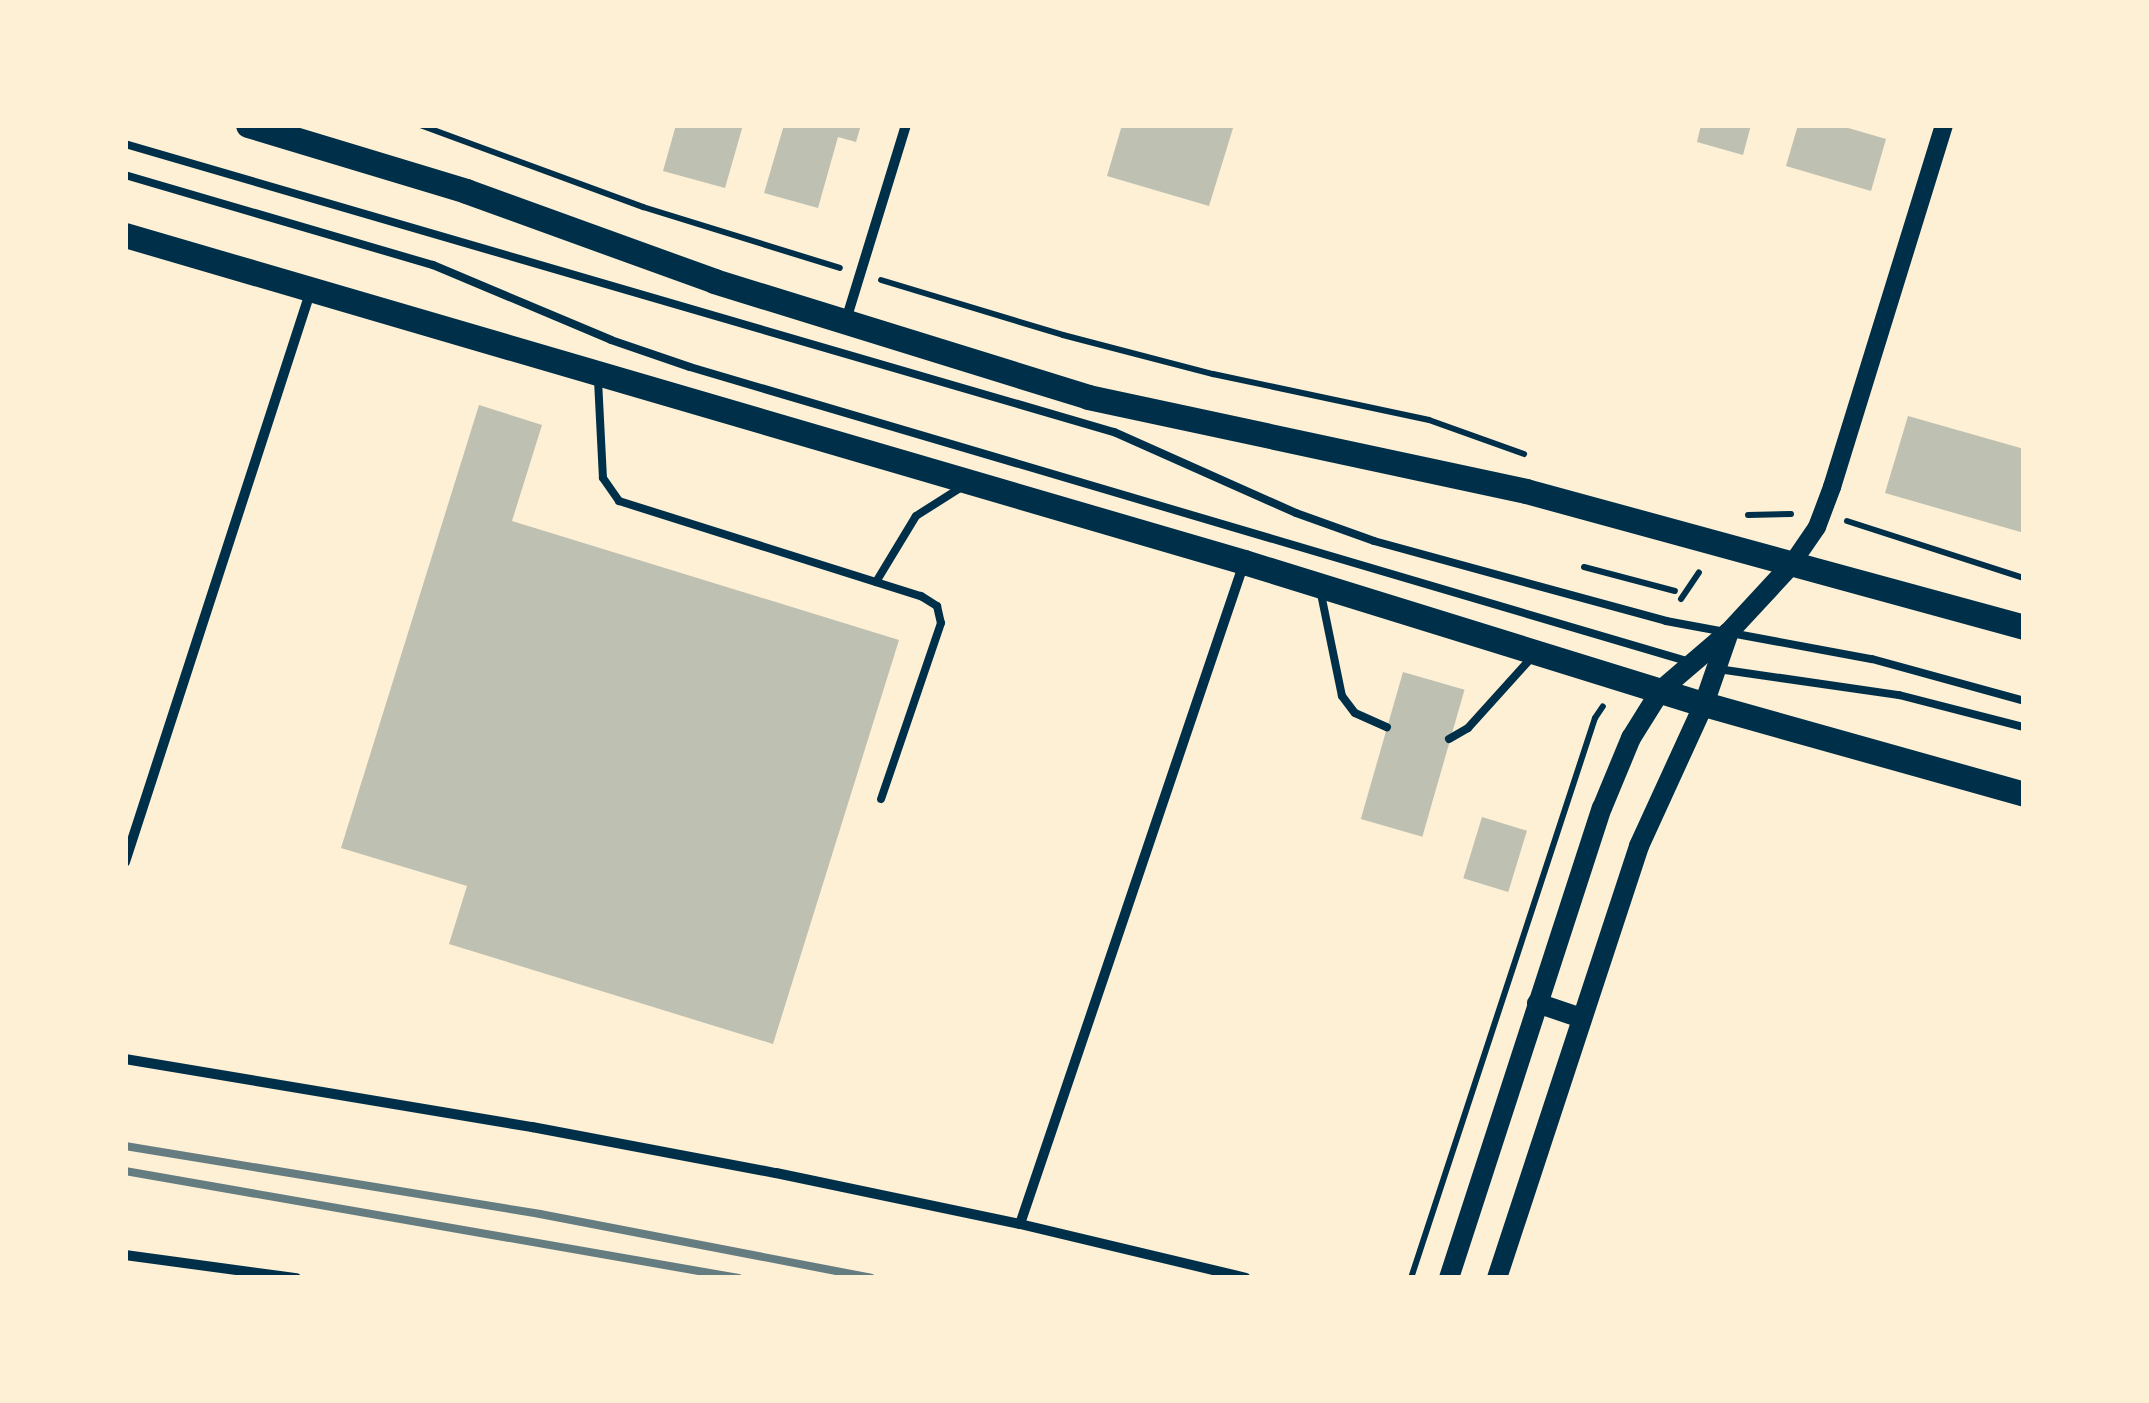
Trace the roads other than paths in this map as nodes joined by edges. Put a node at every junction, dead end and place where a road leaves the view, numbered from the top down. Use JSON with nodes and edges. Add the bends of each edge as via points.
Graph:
{"nodes":[{"id":1,"x":248,"y":125,"type":"edge"},
{"id":2,"x":906,"y":125,"type":"edge"},
{"id":3,"x":1944,"y":125,"type":"edge"},
{"id":4,"x":125,"y":144,"type":"edge"},
{"id":5,"x":125,"y":175,"type":"edge"},
{"id":6,"x":125,"y":236,"type":"edge"},
{"id":7,"x":311,"y":290,"type":"junction"},
{"id":8,"x":846,"y":321,"type":"junction"},
{"id":9,"x":597,"y":374,"type":"junction"},
{"id":10,"x":974,"y":484,"type":"junction"},
{"id":11,"x":1244,"y":562,"type":"junction"},
{"id":12,"x":1791,"y":565,"type":"junction"},
{"id":13,"x":876,"y":582,"type":"junction"},
{"id":14,"x":1319,"y":585,"type":"junction"},
{"id":15,"x":2024,"y":627,"type":"edge"},
{"id":16,"x":1729,"y":632,"type":"junction"},
{"id":17,"x":1538,"y":651,"type":"junction"},
{"id":18,"x":1690,"y":662,"type":"junction"},
{"id":19,"x":1717,"y":669,"type":"junction"},
{"id":20,"x":1661,"y":690,"type":"junction"},
{"id":21,"x":2024,"y":701,"type":"edge"},
{"id":22,"x":1704,"y":704,"type":"junction"},
{"id":23,"x":1387,"y":727,"type":"dead end"},
{"id":24,"x":2024,"y":728,"type":"edge"},
{"id":25,"x":1449,"y":739,"type":"dead end"},
{"id":26,"x":2024,"y":794,"type":"edge"},
{"id":27,"x":882,"y":798,"type":"dead end"},
{"id":28,"x":125,"y":862,"type":"edge"},
{"id":29,"x":1537,"y":1003,"type":"junction"},
{"id":30,"x":1582,"y":1018,"type":"junction"},
{"id":31,"x":125,"y":1059,"type":"edge"},
{"id":32,"x":1020,"y":1224,"type":"junction"},
{"id":33,"x":125,"y":1255,"type":"edge"},
{"id":34,"x":296,"y":1278,"type":"edge"},
{"id":35,"x":1246,"y":1278,"type":"edge"},
{"id":36,"x":1449,"y":1278,"type":"edge"},
{"id":37,"x":1497,"y":1278,"type":"edge"}],
"edges":[{"from":1,"to":8,"type":"main road","via":[[466,191]]},
{"from":2,"to":8,"type":"street"},
{"from":3,"to":12,"type":"street","via":[[1822,514]]},
{"from":4,"to":16,"type":"lane","via":[[1114,432],[1296,514],[1374,541],[1551,592]]},
{"from":5,"to":18,"type":"lane","via":[[433,265],[690,368]]},
{"from":6,"to":7,"type":"main road"},
{"from":7,"to":9,"type":"main road"},
{"from":7,"to":28,"type":"street"},
{"from":8,"to":12,"type":"main road","via":[[1142,412],[1526,490]]},
{"from":9,"to":10,"type":"main road"},
{"from":9,"to":13,"type":"lane","via":[[604,478],[618,501]]},
{"from":10,"to":11,"type":"main road"},
{"from":10,"to":13,"type":"lane","via":[[940,496],[916,516]]},
{"from":11,"to":14,"type":"main road"},
{"from":11,"to":32,"type":"street"},
{"from":12,"to":15,"type":"main road"},
{"from":12,"to":16,"type":"main road"},
{"from":13,"to":27,"type":"lane","via":[[930,600],[941,624]]},
{"from":14,"to":17,"type":"main road"},
{"from":14,"to":23,"type":"lane","via":[[1342,696],[1355,713]]},
{"from":16,"to":18,"type":"main road"},
{"from":16,"to":19,"type":"main road"},
{"from":16,"to":21,"type":"lane","via":[[1872,659]]},
{"from":17,"to":20,"type":"main road"},
{"from":17,"to":25,"type":"lane","via":[[1468,728]]},
{"from":18,"to":19,"type":"lane"},
{"from":18,"to":20,"type":"main road"},
{"from":19,"to":22,"type":"main road"},
{"from":19,"to":24,"type":"lane","via":[[1899,694]]},
{"from":20,"to":22,"type":"main road"},
{"from":20,"to":29,"type":"main road","via":[[1616,773]]},
{"from":22,"to":26,"type":"main road"},
{"from":22,"to":30,"type":"main road","via":[[1639,846]]},
{"from":29,"to":30,"type":"main road"},
{"from":29,"to":36,"type":"main road"},
{"from":30,"to":37,"type":"main road"},
{"from":31,"to":32,"type":"street","via":[[532,1127]]},
{"from":32,"to":35,"type":"street"},
{"from":33,"to":34,"type":"street"}]}
